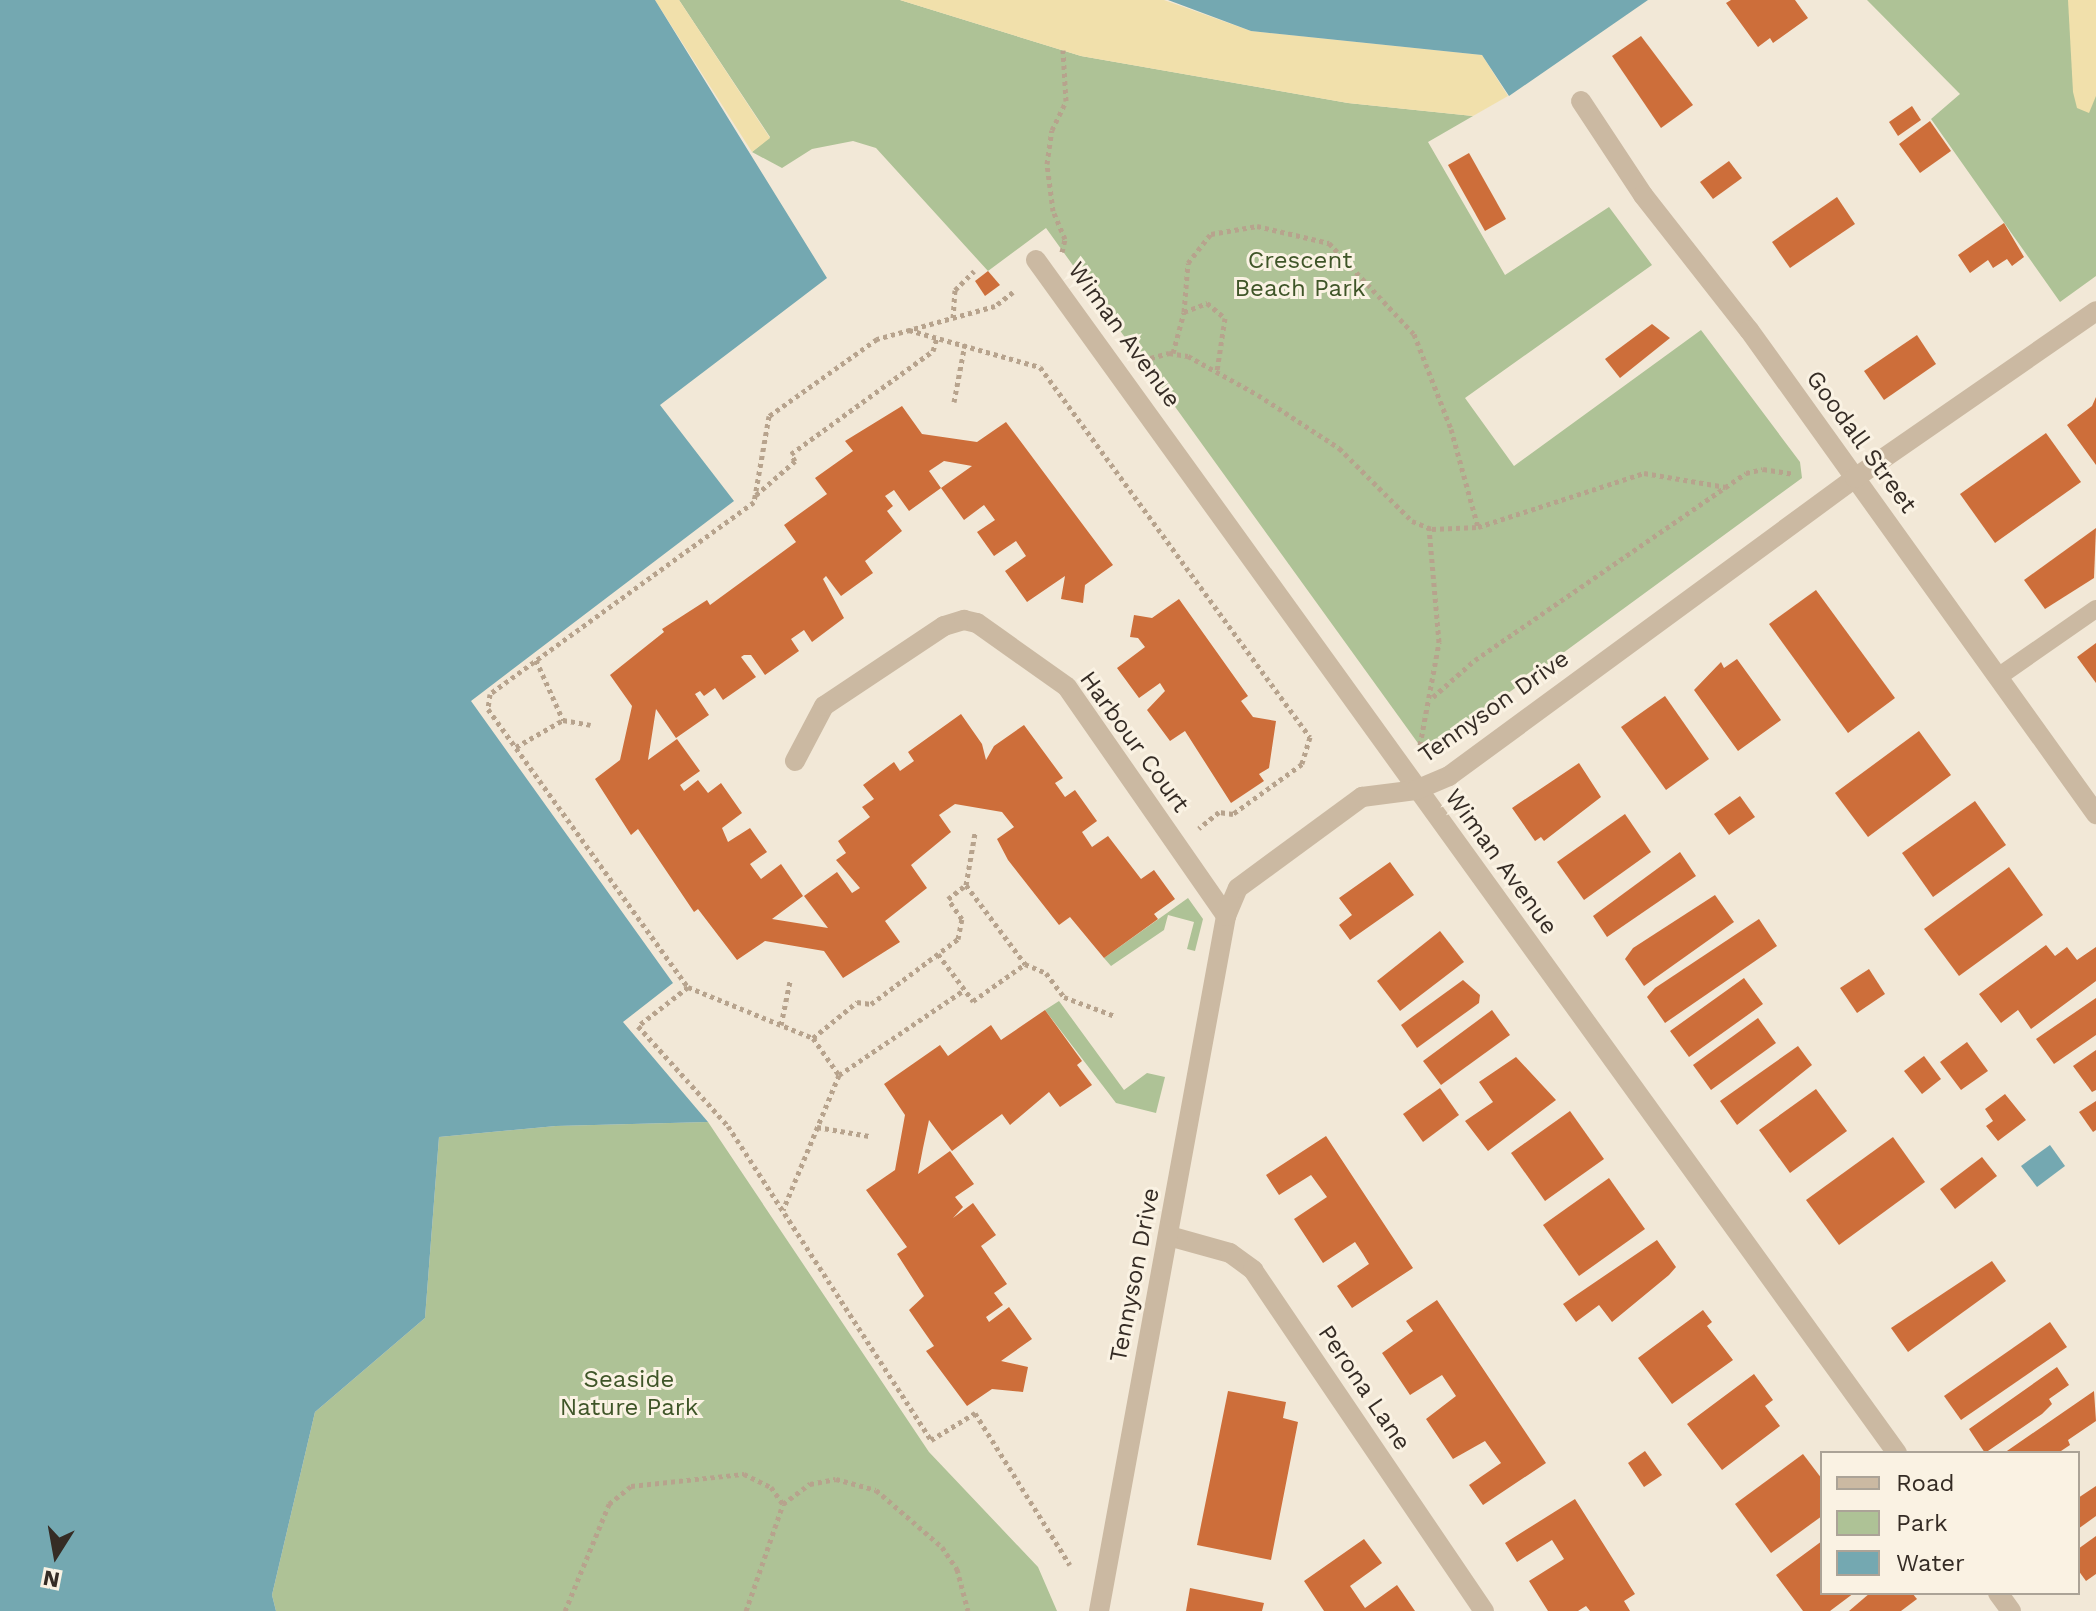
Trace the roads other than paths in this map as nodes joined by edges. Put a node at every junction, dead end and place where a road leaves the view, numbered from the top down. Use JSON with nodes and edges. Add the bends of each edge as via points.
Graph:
{"nodes":[{"id":1,"x":1581,"y":101,"type":"dead end"},
{"id":2,"x":1036,"y":260,"type":"dead end"},
{"id":3,"x":2096,"y":311,"type":"edge"},
{"id":4,"x":1855,"y":478,"type":"junction"},
{"id":5,"x":2096,"y":609,"type":"edge"},
{"id":6,"x":1998,"y":677,"type":"junction"},
{"id":7,"x":795,"y":761,"type":"dead end"},
{"id":8,"x":1416,"y":790,"type":"junction"},
{"id":9,"x":2096,"y":814,"type":"edge"},
{"id":10,"x":1226,"y":916,"type":"junction"},
{"id":11,"x":1169,"y":1236,"type":"junction"},
{"id":12,"x":1896,"y":1451,"type":"edge"},
{"id":13,"x":1099,"y":1611,"type":"edge"},
{"id":14,"x":1484,"y":1611,"type":"edge"}],
"edges":[{"from":1,"to":4,"type":"street","name":"Goodall Street","via":[[1643,195]]},
{"from":2,"to":8,"type":"street","name":"Wiman Avenue"},
{"from":3,"to":4,"type":"street","name":"Tennyson Drive"},
{"from":4,"to":6,"type":"street","name":"Goodall Street"},
{"from":4,"to":8,"type":"street","name":"Tennyson Drive","via":[[1449,776]]},
{"from":5,"to":6,"type":"lane"},
{"from":6,"to":9,"type":"street","name":"Goodall Street"},
{"from":7,"to":10,"type":"street","name":"Harbour Court","via":[[824,706],[944,626],[964,620],[977,623],[1067,687]]},
{"from":8,"to":10,"type":"street","name":"Tennyson Drive","via":[[1362,797],[1238,888]]},
{"from":8,"to":12,"type":"street","name":"Wiman Avenue"},
{"from":10,"to":11,"type":"street","name":"Tennyson Drive"},
{"from":11,"to":13,"type":"street","name":"Tennyson Drive"},
{"from":11,"to":14,"type":"street","name":"Perona Lane","via":[[1230,1253],[1253,1270]]}]}
